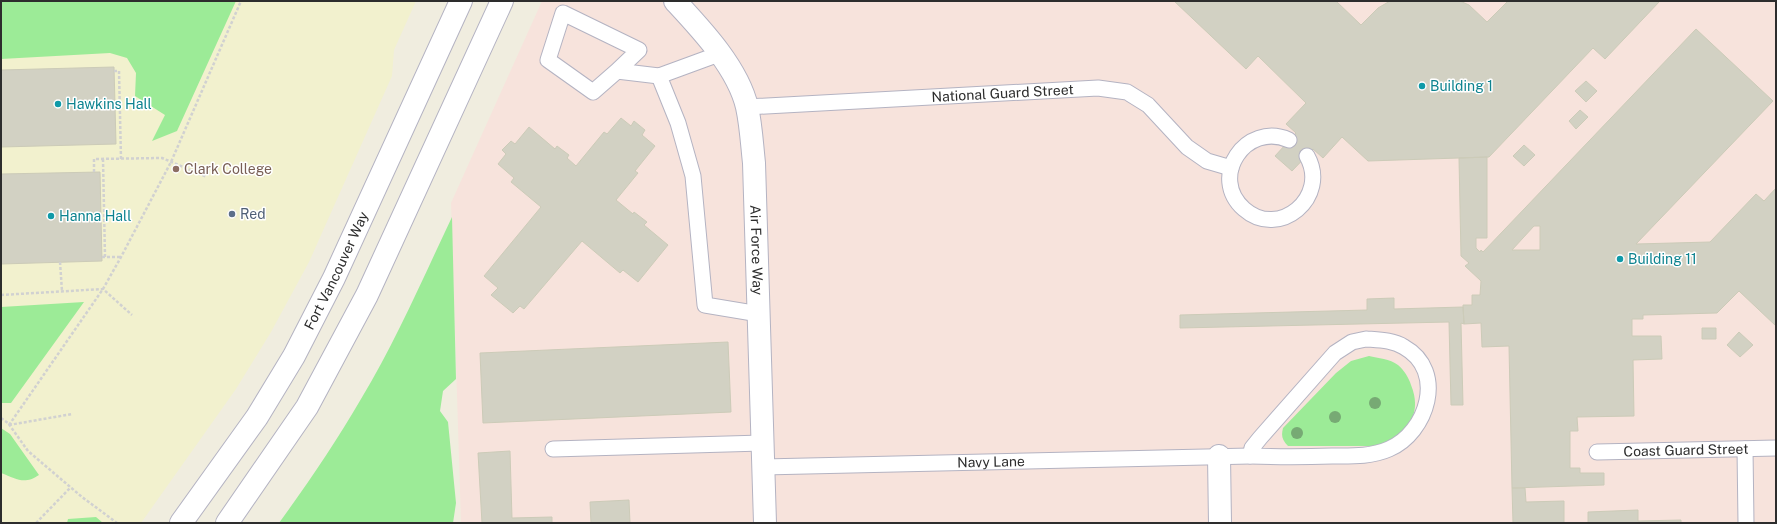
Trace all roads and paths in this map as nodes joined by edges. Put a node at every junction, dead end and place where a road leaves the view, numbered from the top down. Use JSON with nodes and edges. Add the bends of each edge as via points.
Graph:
{"nodes":[{"id":1,"x":242,"y":1,"type":"edge"},
{"id":2,"x":461,"y":1,"type":"edge"},
{"id":3,"x":502,"y":1,"type":"edge"},
{"id":4,"x":674,"y":1,"type":"edge"},
{"id":5,"x":719,"y":54,"type":"junction"},
{"id":6,"x":114,"y":71,"type":"dead end"},
{"id":7,"x":617,"y":71,"type":"junction"},
{"id":8,"x":659,"y":76,"type":"junction"},
{"id":9,"x":747,"y":107,"type":"junction"},
{"id":10,"x":116,"y":138,"type":"dead end"},
{"id":11,"x":120,"y":138,"type":"junction"},
{"id":12,"x":1289,"y":140,"type":"dead end"},
{"id":13,"x":1307,"y":156,"type":"dead end"},
{"id":14,"x":121,"y":158,"type":"junction"},
{"id":15,"x":103,"y":159,"type":"junction"},
{"id":16,"x":171,"y":162,"type":"junction"},
{"id":17,"x":1231,"y":168,"type":"junction"},
{"id":18,"x":94,"y":172,"type":"dead end"},
{"id":19,"x":207,"y":177,"type":"dead end"},
{"id":20,"x":102,"y":257,"type":"dead end"},
{"id":21,"x":105,"y":257,"type":"junction"},
{"id":22,"x":122,"y":257,"type":"junction"},
{"id":23,"x":60,"y":262,"type":"dead end"},
{"id":24,"x":102,"y":289,"type":"junction"},
{"id":25,"x":62,"y":291,"type":"junction"},
{"id":26,"x":1,"y":295,"type":"edge"},
{"id":27,"x":759,"y":314,"type":"junction"},
{"id":28,"x":132,"y":315,"type":"dead end"},
{"id":29,"x":72,"y":414,"type":"dead end"},
{"id":30,"x":1,"y":418,"type":"edge"},
{"id":31,"x":9,"y":425,"type":"junction"},
{"id":32,"x":762,"y":443,"type":"junction"},
{"id":33,"x":1776,"y":448,"type":"edge"},
{"id":34,"x":553,"y":449,"type":"dead end"},
{"id":35,"x":1745,"y":449,"type":"junction"},
{"id":36,"x":1597,"y":452,"type":"dead end"},
{"id":37,"x":1219,"y":456,"type":"junction"},
{"id":38,"x":1250,"y":456,"type":"junction"},
{"id":39,"x":763,"y":467,"type":"junction"},
{"id":40,"x":71,"y":488,"type":"junction"},
{"id":41,"x":36,"y":523,"type":"edge"},
{"id":42,"x":117,"y":523,"type":"edge"},
{"id":43,"x":181,"y":523,"type":"edge"},
{"id":44,"x":227,"y":523,"type":"edge"},
{"id":45,"x":765,"y":523,"type":"edge"},
{"id":46,"x":1220,"y":523,"type":"edge"},
{"id":47,"x":1746,"y":523,"type":"edge"}],
"edges":[{"from":1,"to":16,"type":"path"},
{"from":2,"to":43,"type":"street","name":"Fort Vancouver Way","via":[[334,278],[294,356],[257,417]]},
{"from":3,"to":44,"type":"street","via":[[342,345],[307,408]]},
{"from":4,"to":5,"type":"street","name":"Air Force Way","via":[[709,37]]},
{"from":5,"to":8,"type":"lane"},
{"from":5,"to":9,"type":"street","name":"Air Force Way","via":[[732,74]]},
{"from":6,"to":11,"type":"path","via":[[119,71]]},
{"from":7,"to":7,"type":"lane","via":[[639,50],[563,13],[548,60],[594,92]]},
{"from":7,"to":8,"type":"lane"},
{"from":8,"to":27,"type":"lane","via":[[678,123],[693,176],[705,305]]},
{"from":9,"to":17,"type":"lane","name":"National Guard Street","via":[[1098,88],[1127,92],[1148,105],[1187,147],[1207,161]]},
{"from":9,"to":27,"type":"street","name":"Air Force Way","via":[[754,163]]},
{"from":10,"to":11,"type":"path"},
{"from":11,"to":14,"type":"path"},
{"from":12,"to":17,"type":"lane","via":[[1270,136],[1253,140],[1239,152]]},
{"from":13,"to":17,"type":"lane","via":[[1313,174],[1311,192],[1301,207],[1277,219],[1251,214],[1238,202],[1230,185]]},
{"from":14,"to":15,"type":"path"},
{"from":14,"to":16,"type":"path","via":[[162,158]]},
{"from":15,"to":18,"type":"path","via":[[94,159]]},
{"from":15,"to":21,"type":"path"},
{"from":16,"to":19,"type":"path"},
{"from":16,"to":22,"type":"path"},
{"from":20,"to":21,"type":"path"},
{"from":21,"to":22,"type":"path"},
{"from":22,"to":24,"type":"path"},
{"from":23,"to":25,"type":"path"},
{"from":24,"to":25,"type":"path"},
{"from":24,"to":28,"type":"path"},
{"from":24,"to":31,"type":"path"},
{"from":25,"to":26,"type":"path"},
{"from":27,"to":32,"type":"street","name":"Air Force Way"},
{"from":29,"to":31,"type":"path"},
{"from":30,"to":31,"type":"path"},
{"from":31,"to":40,"type":"path","via":[[28,451]]},
{"from":32,"to":34,"type":"lane"},
{"from":32,"to":39,"type":"street","name":"Air Force Way"},
{"from":33,"to":35,"type":"lane","name":"Coast Guard Street"},
{"from":35,"to":36,"type":"lane","name":"Coast Guard Street"},
{"from":35,"to":47,"type":"lane"},
{"from":37,"to":38,"type":"lane","name":"Navy Lane"},
{"from":37,"to":39,"type":"lane","name":"Navy Lane"},
{"from":37,"to":46,"type":"street"},
{"from":38,"to":38,"type":"lane","name":"Navy Lane","via":[[1364,455],[1378,453],[1398,445],[1414,430],[1425,410],[1428,386],[1424,368],[1412,352],[1396,343],[1366,339],[1352,342],[1331,356],[1252,448]]},
{"from":39,"to":45,"type":"street","name":"Air Force Way"},
{"from":40,"to":41,"type":"path"},
{"from":40,"to":42,"type":"path"}]}
